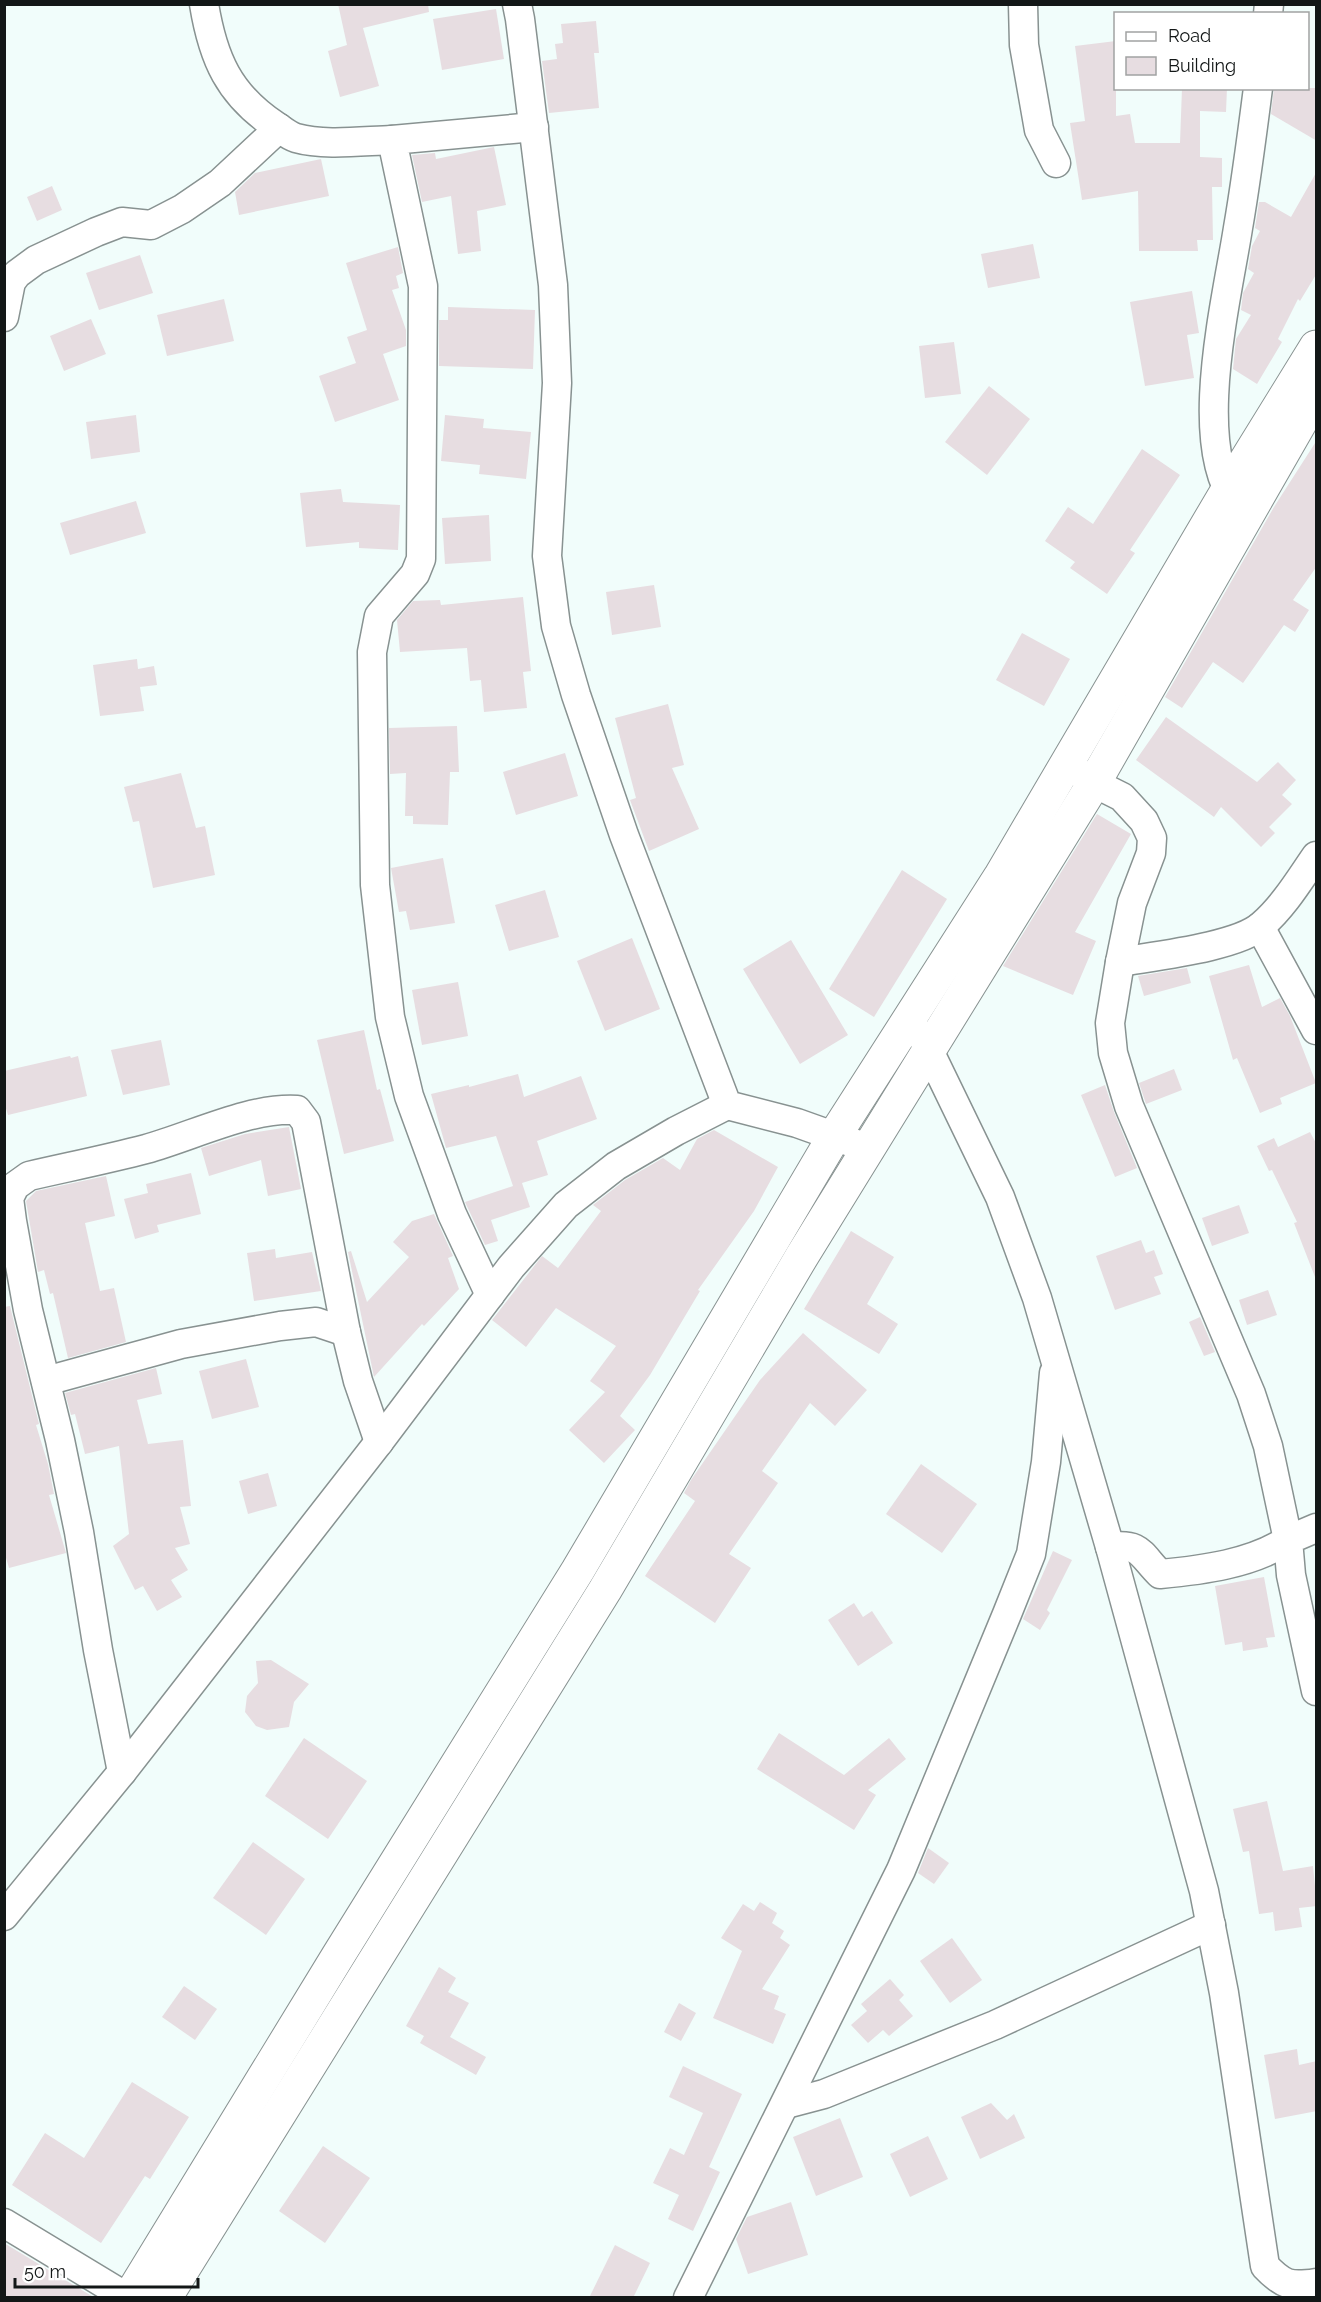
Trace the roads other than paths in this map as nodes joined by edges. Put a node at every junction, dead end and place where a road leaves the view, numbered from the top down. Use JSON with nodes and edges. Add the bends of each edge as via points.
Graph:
{"nodes":[{"id":1,"x":204,"y":4,"type":"edge"},
{"id":2,"x":517,"y":4,"type":"edge"},
{"id":3,"x":1023,"y":4,"type":"edge"},
{"id":4,"x":1258,"y":90,"type":"edge"},
{"id":5,"x":534,"y":127,"type":"junction"},
{"id":6,"x":279,"y":128,"type":"junction"},
{"id":7,"x":392,"y":140,"type":"junction"},
{"id":8,"x":1056,"y":164,"type":"dead end"},
{"id":9,"x":4,"y":317,"type":"edge"},
{"id":10,"x":1317,"y":347,"type":"edge"},
{"id":11,"x":1317,"y":395,"type":"edge"},
{"id":12,"x":1237,"y":503,"type":"junction"},
{"id":13,"x":1067,"y":764,"type":"junction"},
{"id":14,"x":1094,"y":783,"type":"junction"},
{"id":15,"x":1317,"y":856,"type":"edge"},
{"id":16,"x":1260,"y":927,"type":"junction"},
{"id":17,"x":1120,"y":962,"type":"junction"},
{"id":18,"x":912,"y":1016,"type":"junction"},
{"id":19,"x":1317,"y":1030,"type":"edge"},
{"id":20,"x":930,"y":1048,"type":"junction"},
{"id":21,"x":727,"y":1105,"type":"junction"},
{"id":22,"x":835,"y":1135,"type":"junction"},
{"id":23,"x":870,"y":1149,"type":"junction"},
{"id":24,"x":490,"y":1295,"type":"junction"},
{"id":25,"x":346,"y":1332,"type":"junction"},
{"id":26,"x":708,"y":1349,"type":"junction"},
{"id":27,"x":1056,"y":1359,"type":"junction"},
{"id":28,"x":737,"y":1365,"type":"junction"},
{"id":29,"x":46,"y":1381,"type":"junction"},
{"id":30,"x":379,"y":1442,"type":"junction"},
{"id":31,"x":1317,"y":1528,"type":"edge"},
{"id":32,"x":1288,"y":1540,"type":"junction"},
{"id":33,"x":1110,"y":1547,"type":"junction"},
{"id":34,"x":578,"y":1570,"type":"junction"},
{"id":35,"x":605,"y":1590,"type":"junction"},
{"id":36,"x":1317,"y":1691,"type":"edge"},
{"id":37,"x":122,"y":1772,"type":"junction"},
{"id":38,"x":461,"y":1789,"type":"junction"},
{"id":39,"x":4,"y":1916,"type":"edge"},
{"id":40,"x":1211,"y":1925,"type":"junction"},
{"id":41,"x":786,"y":2104,"type":"junction"},
{"id":42,"x":4,"y":2223,"type":"edge"},
{"id":43,"x":1317,"y":2283,"type":"edge"},
{"id":44,"x":129,"y":2298,"type":"edge"},
{"id":45,"x":165,"y":2298,"type":"edge"},
{"id":46,"x":688,"y":2298,"type":"edge"}],
"edges":[{"from":1,"to":6,"type":"street","via":[[222,67],[239,96]]},
{"from":2,"to":5,"type":"street"},
{"from":3,"to":8,"type":"street","via":[[1024,45],[1039,130]]},
{"from":4,"to":12,"type":"street","via":[[1215,386],[1216,450]]},
{"from":5,"to":7,"type":"street"},
{"from":5,"to":21,"type":"street","via":[[553,285],[557,383],[547,556],[556,626],[624,835]]},
{"from":6,"to":7,"type":"street","via":[[294,138],[335,142]]},
{"from":6,"to":9,"type":"street","via":[[220,183],[182,209],[151,225],[122,222],[36,260],[11,282]]},
{"from":7,"to":24,"type":"street","via":[[423,286],[421,559],[415,574],[379,616],[372,652],[375,885],[390,1017],[409,1096],[452,1214]]},
{"from":10,"to":12,"type":"main road"},
{"from":11,"to":12,"type":"main road"},
{"from":12,"to":13,"type":"main road"},
{"from":12,"to":14,"type":"main road"},
{"from":13,"to":14,"type":"street"},
{"from":13,"to":18,"type":"main road"},
{"from":14,"to":17,"type":"street","via":[[1122,797],[1144,821],[1152,838],[1151,853],[1132,903]]},
{"from":14,"to":20,"type":"main road"},
{"from":15,"to":16,"type":"street"},
{"from":16,"to":17,"type":"street","via":[[1233,940]]},
{"from":16,"to":19,"type":"street"},
{"from":17,"to":32,"type":"street","via":[[1110,1023],[1113,1053],[1130,1106],[1251,1394],[1268,1446]]},
{"from":18,"to":20,"type":"street"},
{"from":18,"to":22,"type":"main road"},
{"from":20,"to":23,"type":"main road"},
{"from":20,"to":27,"type":"street","via":[[1000,1197]]},
{"from":21,"to":22,"type":"street"},
{"from":21,"to":24,"type":"street","via":[[616,1166],[566,1205]]},
{"from":22,"to":23,"type":"street"},
{"from":22,"to":26,"type":"main road"},
{"from":23,"to":28,"type":"main road"},
{"from":24,"to":30,"type":"street"},
{"from":25,"to":29,"type":"street","via":[[316,1323],[280,1326],[181,1344]]},
{"from":25,"to":29,"type":"street","via":[[306,1122],[297,1110],[281,1109],[147,1148],[29,1176],[15,1186],[9,1198],[12,1221]]},
{"from":25,"to":30,"type":"street"},
{"from":26,"to":28,"type":"main road"},
{"from":26,"to":34,"type":"main road"},
{"from":27,"to":33,"type":"street"},
{"from":27,"to":41,"type":"street","via":[[1046,1462],[1031,1554],[901,1870]]},
{"from":28,"to":35,"type":"main road"},
{"from":29,"to":37,"type":"street","via":[[79,1532]]},
{"from":30,"to":37,"type":"street"},
{"from":31,"to":32,"type":"street"},
{"from":32,"to":33,"type":"street","via":[[1255,1557],[1160,1574],[1141,1552],[1128,1545]]},
{"from":32,"to":36,"type":"street","via":[[1291,1575]]},
{"from":33,"to":40,"type":"street"},
{"from":34,"to":35,"type":"main road"},
{"from":34,"to":38,"type":"main road"},
{"from":35,"to":38,"type":"main road"},
{"from":37,"to":39,"type":"street"},
{"from":38,"to":44,"type":"main road","via":[[338,1956]]},
{"from":38,"to":45,"type":"main road","via":[[429,1873]]},
{"from":40,"to":41,"type":"street","via":[[995,2025],[824,2094]]},
{"from":40,"to":43,"type":"street","via":[[1264,2266],[1278,2280],[1299,2285]]},
{"from":41,"to":46,"type":"street"},
{"from":42,"to":44,"type":"street"}]}
